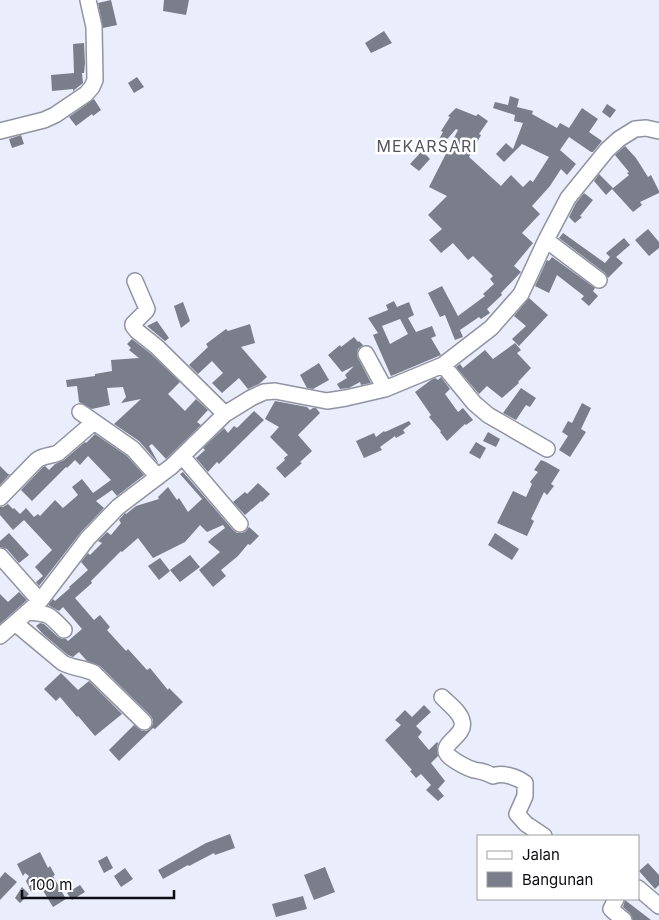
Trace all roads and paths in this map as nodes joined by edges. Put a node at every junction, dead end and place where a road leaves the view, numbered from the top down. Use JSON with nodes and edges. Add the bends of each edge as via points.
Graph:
{"nodes":[{"id":1,"x":88,"y":0,"type":"edge"},
{"id":2,"x":659,"y":130,"type":"edge"},
{"id":3,"x":0,"y":131,"type":"edge"},
{"id":4,"x":546,"y":240,"type":"junction"},
{"id":5,"x":599,"y":280,"type":"dead end"},
{"id":6,"x":135,"y":281,"type":"dead end"},
{"id":7,"x":366,"y":354,"type":"dead end"},
{"id":8,"x":443,"y":365,"type":"junction"},
{"id":9,"x":385,"y":389,"type":"junction"},
{"id":10,"x":80,"y":412,"type":"dead end"},
{"id":11,"x":225,"y":414,"type":"junction"},
{"id":12,"x":94,"y":422,"type":"junction"},
{"id":13,"x":547,"y":449,"type":"dead end"},
{"id":14,"x":182,"y":456,"type":"junction"},
{"id":15,"x":158,"y":477,"type":"junction"},
{"id":16,"x":0,"y":498,"type":"edge"},
{"id":17,"x":240,"y":524,"type":"dead end"},
{"id":18,"x":0,"y":556,"type":"edge"},
{"id":19,"x":40,"y":601,"type":"junction"},
{"id":20,"x":26,"y":612,"type":"junction"},
{"id":21,"x":15,"y":623,"type":"junction"},
{"id":22,"x":64,"y":630,"type":"dead end"},
{"id":23,"x":0,"y":636,"type":"edge"},
{"id":24,"x":442,"y":697,"type":"dead end"},
{"id":25,"x":144,"y":722,"type":"dead end"},
{"id":26,"x":542,"y":835,"type":"edge"},
{"id":27,"x":639,"y":889,"type":"edge"},
{"id":28,"x":616,"y":900,"type":"edge"},
{"id":29,"x":659,"y":906,"type":"edge"},
{"id":30,"x":624,"y":920,"type":"edge"}],
"edges":[{"from":1,"to":3,"type":"street","via":[[94,27],[95,80],[92,87],[44,120]]},
{"from":2,"to":4,"type":"street","via":[[635,129],[607,150],[568,198]]},
{"from":4,"to":5,"type":"street"},
{"from":4,"to":8,"type":"street","via":[[521,294],[491,328]]},
{"from":6,"to":11,"type":"street","via":[[147,309],[133,326]]},
{"from":7,"to":9,"type":"street"},
{"from":8,"to":9,"type":"street"},
{"from":8,"to":13,"type":"street","via":[[488,415]]},
{"from":9,"to":11,"type":"street","via":[[326,401],[264,392]]},
{"from":10,"to":12,"type":"street"},
{"from":11,"to":14,"type":"street"},
{"from":12,"to":15,"type":"street","via":[[133,449]]},
{"from":12,"to":16,"type":"street","via":[[58,453],[37,460]]},
{"from":14,"to":15,"type":"street"},
{"from":14,"to":17,"type":"street"},
{"from":15,"to":19,"type":"street","via":[[118,507],[97,528]]},
{"from":18,"to":19,"type":"street"},
{"from":19,"to":20,"type":"street"},
{"from":20,"to":21,"type":"street"},
{"from":20,"to":22,"type":"street","via":[[48,614]]},
{"from":21,"to":23,"type":"street"},
{"from":21,"to":25,"type":"street","via":[[63,663],[94,673]]},
{"from":24,"to":26,"type":"street","via":[[462,719],[463,726],[447,745],[447,753],[469,768],[493,776],[503,774],[525,783],[525,796],[517,814]]},
{"from":27,"to":29,"type":"street"},
{"from":28,"to":30,"type":"street","via":[[612,909]]}]}
